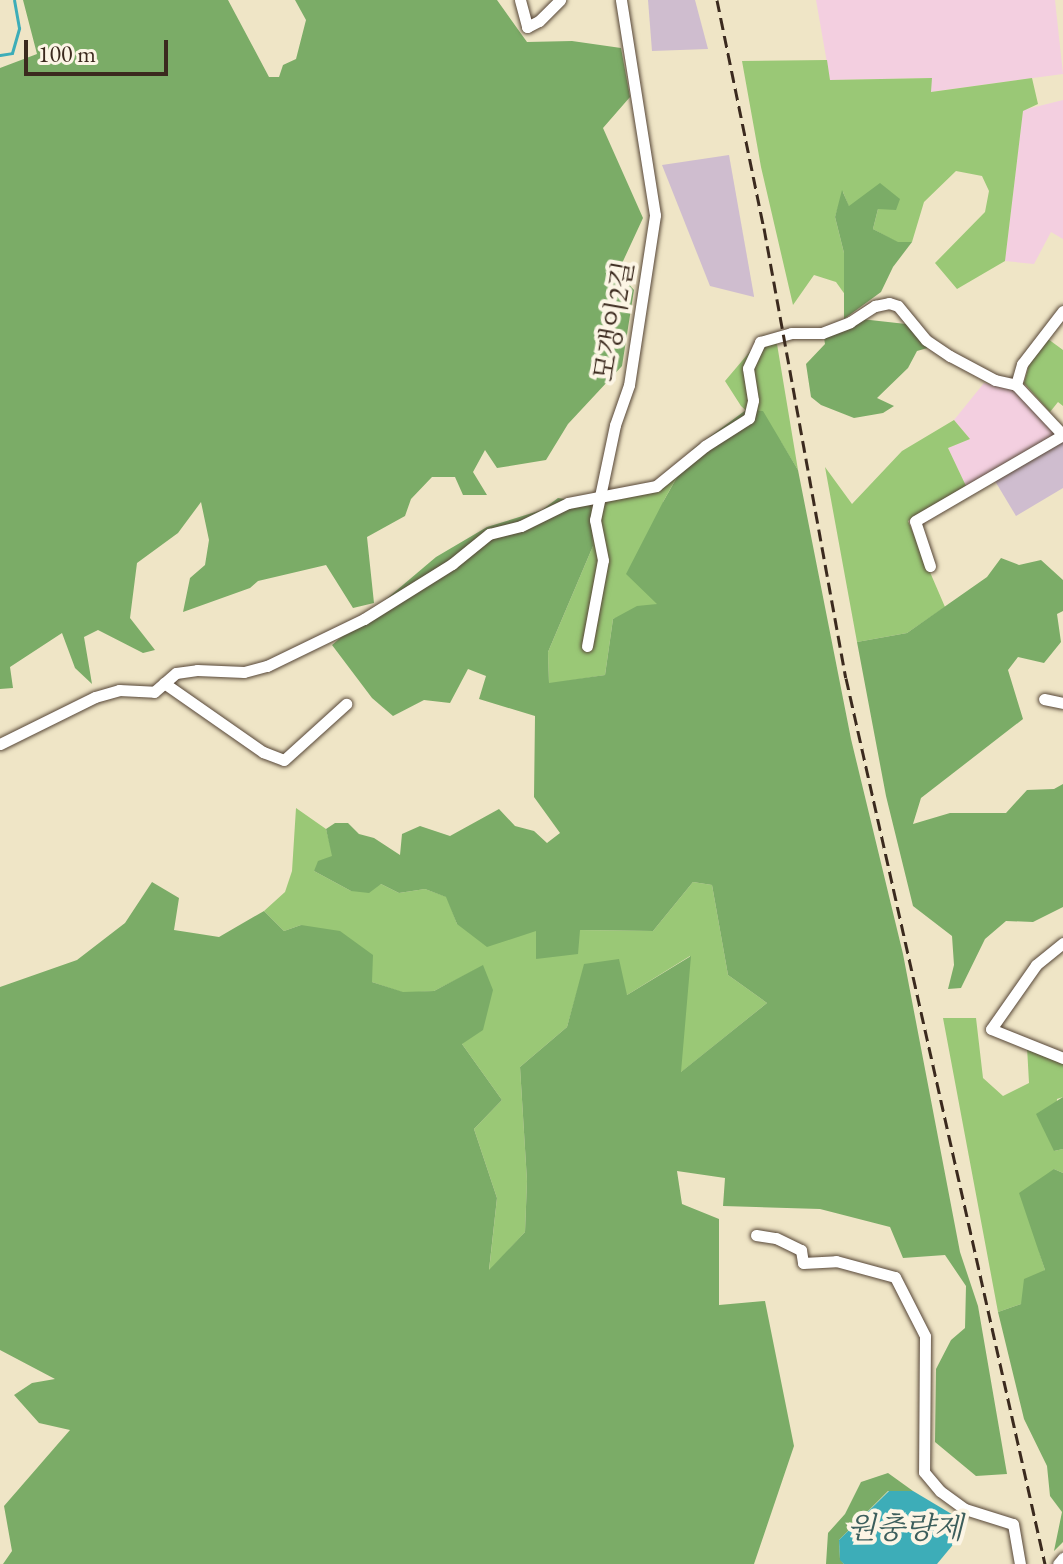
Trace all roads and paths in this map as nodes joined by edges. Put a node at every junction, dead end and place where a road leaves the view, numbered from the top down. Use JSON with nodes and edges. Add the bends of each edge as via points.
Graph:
{"nodes":[{"id":1,"x":520,"y":0,"type":"edge"},
{"id":2,"x":560,"y":0,"type":"edge"},
{"id":3,"x":621,"y":0,"type":"edge"},
{"id":4,"x":1063,"y":311,"type":"edge"},
{"id":5,"x":1016,"y":385,"type":"junction"},
{"id":6,"x":1063,"y":435,"type":"edge"},
{"id":7,"x":599,"y":496,"type":"junction"},
{"id":8,"x":930,"y":566,"type":"dead end"},
{"id":9,"x":587,"y":646,"type":"dead end"},
{"id":10,"x":164,"y":683,"type":"junction"},
{"id":11,"x":1044,"y":699,"type":"dead end"},
{"id":12,"x":1063,"y":703,"type":"edge"},
{"id":13,"x":346,"y":704,"type":"dead end"},
{"id":14,"x":0,"y":744,"type":"edge"},
{"id":15,"x":1063,"y":943,"type":"edge"},
{"id":16,"x":1063,"y":1058,"type":"edge"},
{"id":17,"x":756,"y":1235,"type":"dead end"},
{"id":18,"x":1063,"y":1558,"type":"edge"},
{"id":19,"x":1020,"y":1564,"type":"edge"},
{"id":20,"x":1058,"y":1564,"type":"edge"}],
"edges":[{"from":1,"to":2,"type":"street","via":[[527,27]]},
{"from":3,"to":7,"type":"street","name":"모갱이2길","via":[[655,215],[629,385]]},
{"from":4,"to":5,"type":"street","via":[[1022,364]]},
{"from":5,"to":6,"type":"street"},
{"from":5,"to":7,"type":"street","via":[[995,380],[926,340],[898,306],[875,306],[822,333],[791,333],[760,342],[748,368],[753,400],[749,418],[656,486]]},
{"from":6,"to":8,"type":"street","via":[[915,521]]},
{"from":7,"to":9,"type":"street","name":"모갱이2길","via":[[595,520],[603,560]]},
{"from":7,"to":10,"type":"street","via":[[489,534],[410,591],[291,656],[244,672],[176,673]]},
{"from":10,"to":13,"type":"street","via":[[251,744],[284,760]]},
{"from":10,"to":14,"type":"street","via":[[154,692],[119,690],[95,697]]},
{"from":11,"to":12,"type":"street"},
{"from":15,"to":16,"type":"street","via":[[1036,965],[991,1029]]},
{"from":17,"to":19,"type":"street","via":[[801,1250],[803,1263],[836,1261],[895,1277],[925,1336],[924,1472],[965,1509],[1013,1524]]},
{"from":18,"to":20,"type":"street"}]}
